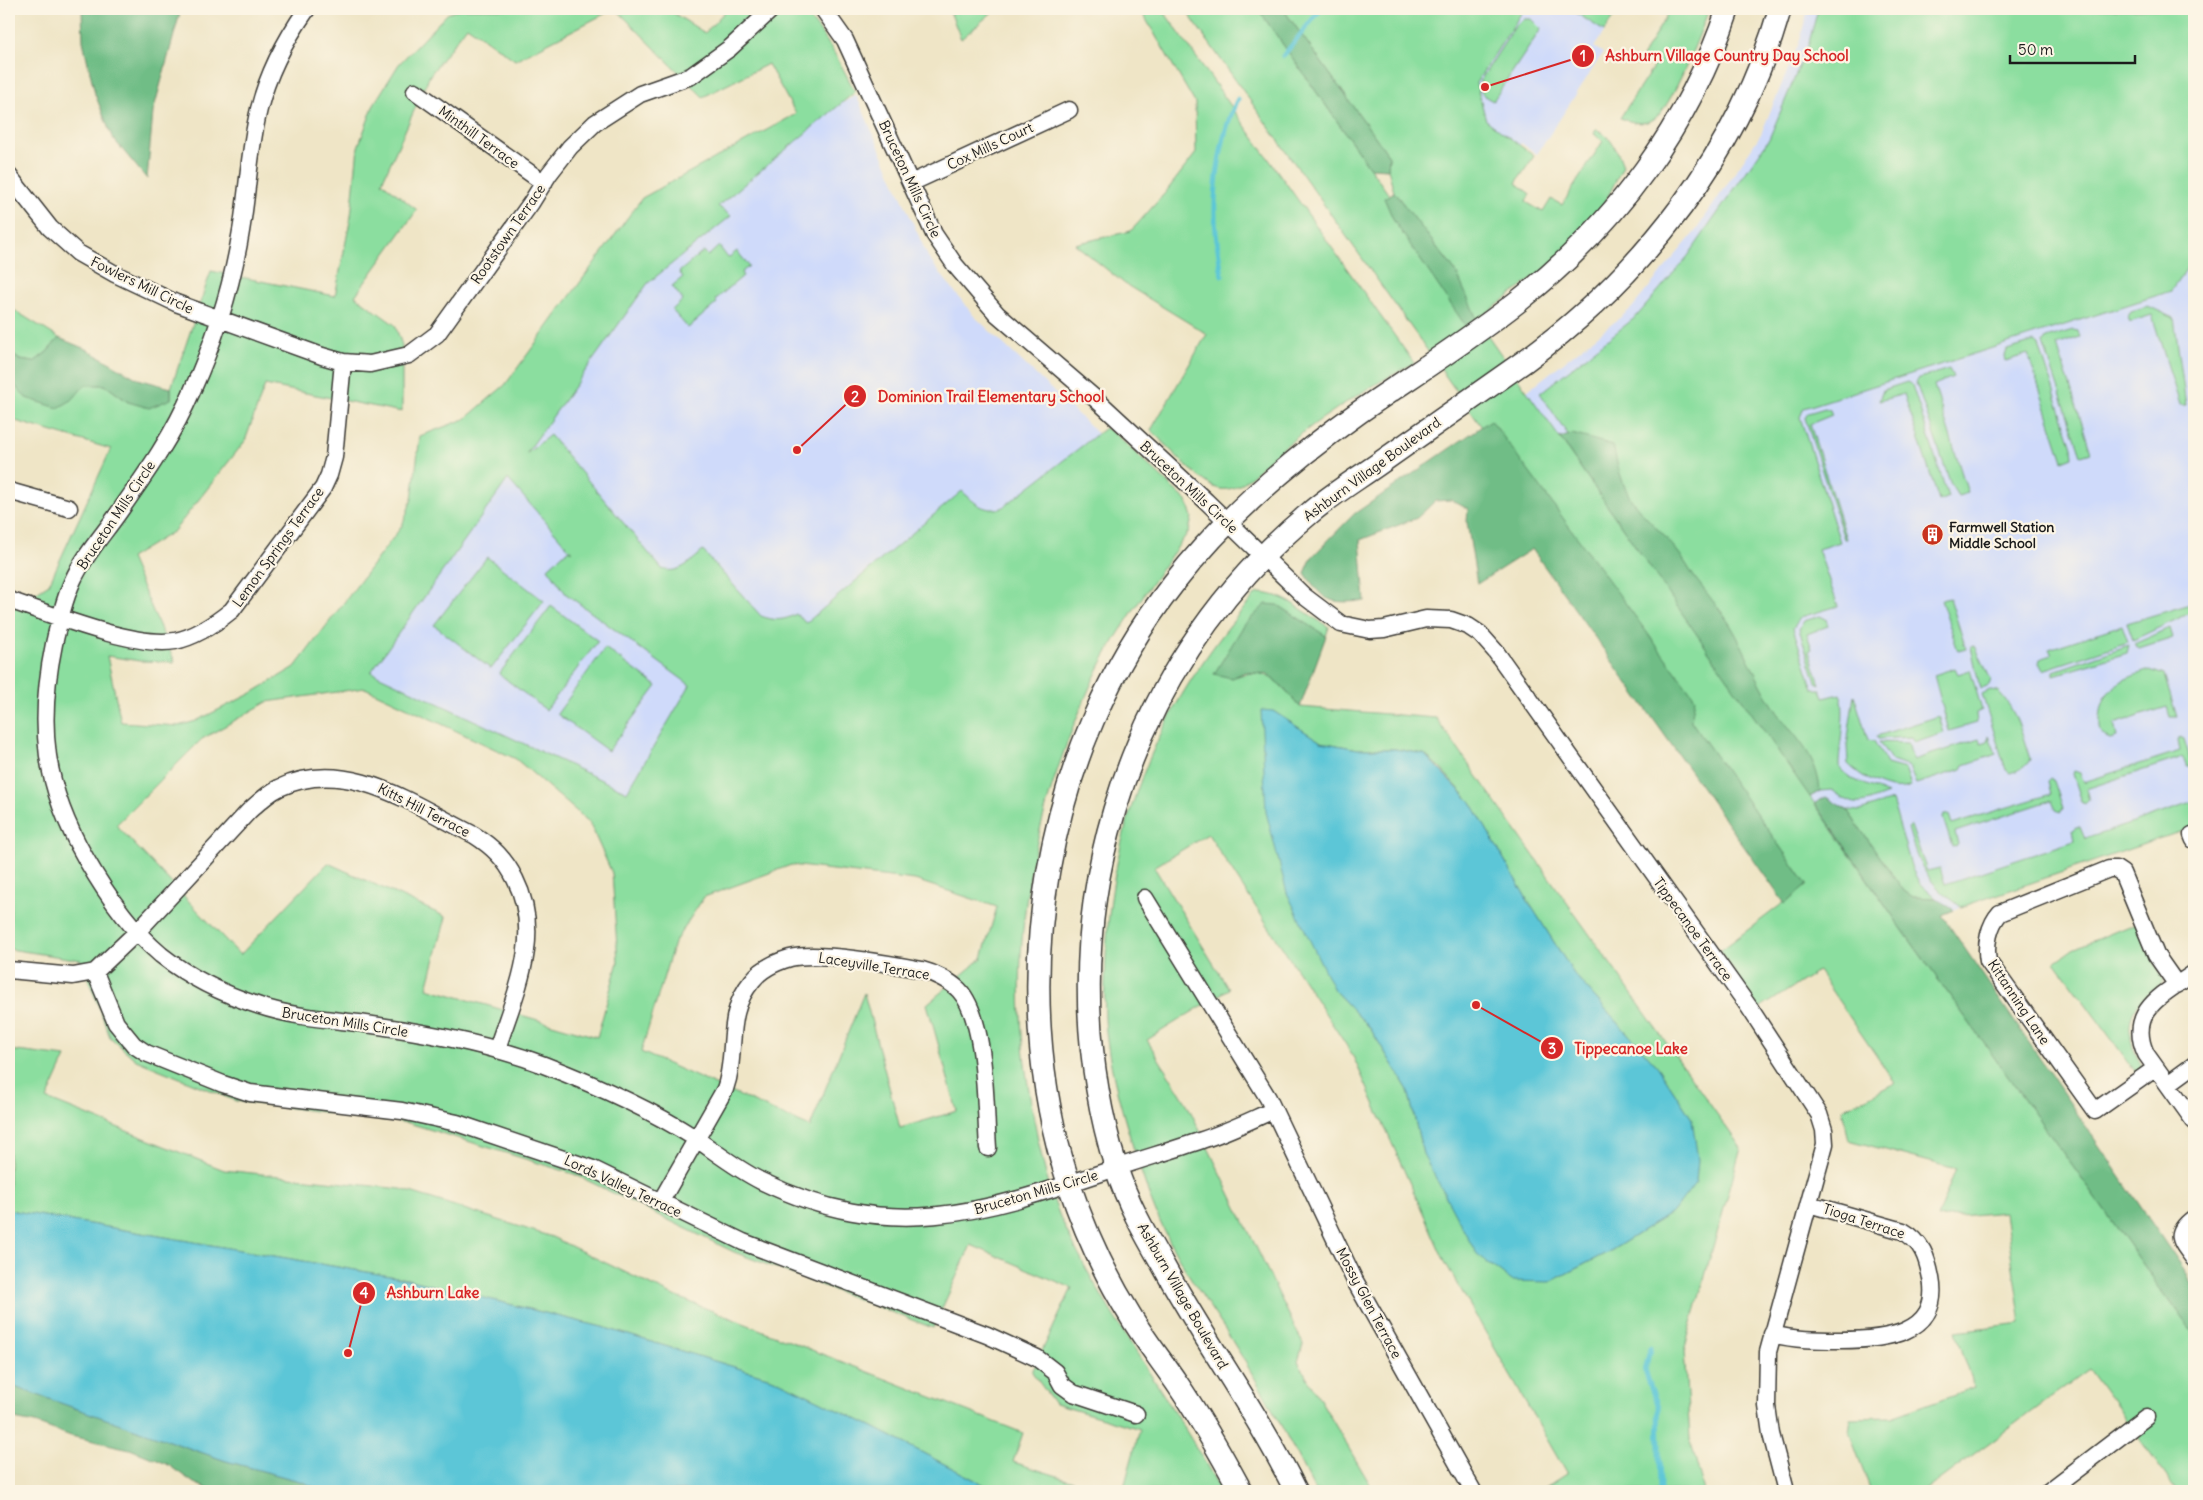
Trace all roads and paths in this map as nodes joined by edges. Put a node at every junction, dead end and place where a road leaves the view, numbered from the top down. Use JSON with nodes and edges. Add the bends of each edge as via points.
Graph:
{"nodes":[{"id":1,"x":306,"y":9,"type":"edge"},
{"id":2,"x":772,"y":9,"type":"edge"},
{"id":3,"x":823,"y":9,"type":"edge"},
{"id":4,"x":1728,"y":9,"type":"edge"},
{"id":5,"x":1780,"y":9,"type":"edge"},
{"id":6,"x":415,"y":90,"type":"dead end"},
{"id":7,"x":1069,"y":110,"type":"dead end"},
{"id":8,"x":9,"y":176,"type":"edge"},
{"id":9,"x":544,"y":183,"type":"junction"},
{"id":10,"x":911,"y":183,"type":"junction"},
{"id":11,"x":221,"y":320,"type":"junction"},
{"id":12,"x":343,"y":362,"type":"junction"},
{"id":13,"x":9,"y":491,"type":"edge"},
{"id":14,"x":69,"y":508,"type":"dead end"},
{"id":15,"x":1227,"y":521,"type":"junction"},
{"id":16,"x":1263,"y":558,"type":"junction"},
{"id":17,"x":9,"y":600,"type":"edge"},
{"id":18,"x":60,"y":617,"type":"junction"},
{"id":19,"x":1145,"y":898,"type":"dead end"},
{"id":20,"x":138,"y":932,"type":"junction"},
{"id":21,"x":9,"y":970,"type":"edge"},
{"id":22,"x":95,"y":972,"type":"junction"},
{"id":23,"x":2194,"y":973,"type":"edge"},
{"id":24,"x":2176,"y":985,"type":"junction"},
{"id":25,"x":497,"y":1049,"type":"junction"},
{"id":26,"x":2194,"y":1065,"type":"edge"},
{"id":27,"x":2156,"y":1068,"type":"junction"},
{"id":28,"x":2168,"y":1084,"type":"junction"},
{"id":29,"x":1274,"y":1110,"type":"junction"},
{"id":30,"x":2194,"y":1121,"type":"edge"},
{"id":31,"x":696,"y":1139,"type":"junction"},
{"id":32,"x":988,"y":1148,"type":"dead end"},
{"id":33,"x":1117,"y":1168,"type":"junction"},
{"id":34,"x":1069,"y":1184,"type":"junction"},
{"id":35,"x":661,"y":1200,"type":"junction"},
{"id":36,"x":1809,"y":1204,"type":"junction"},
{"id":37,"x":2194,"y":1218,"type":"edge"},
{"id":38,"x":2194,"y":1259,"type":"edge"},
{"id":39,"x":1772,"y":1334,"type":"junction"},
{"id":40,"x":1136,"y":1414,"type":"dead end"},
{"id":41,"x":2146,"y":1417,"type":"dead end"},
{"id":42,"x":1241,"y":1491,"type":"edge"},
{"id":43,"x":1296,"y":1491,"type":"edge"},
{"id":44,"x":1474,"y":1491,"type":"edge"},
{"id":45,"x":1786,"y":1491,"type":"edge"},
{"id":46,"x":2049,"y":1491,"type":"edge"}],
"edges":[{"from":1,"to":11,"type":"street","name":"Bruceton Mills Circle","via":[[281,50],[260,107],[241,233]]},
{"from":2,"to":9,"type":"street","name":"Rootstown Terrace","via":[[697,73],[640,94],[595,123],[570,147]]},
{"from":3,"to":10,"type":"street","name":"Bruceton Mills Circle","via":[[845,40]]},
{"from":4,"to":15,"type":"main road","via":[[1692,97],[1634,188],[1599,228],[1558,268],[1495,319],[1356,415],[1286,468]]},
{"from":5,"to":16,"type":"main road","name":"Ashburn Village Boulevard","via":[[1756,79],[1737,118],[1689,197],[1621,280],[1575,322],[1527,359],[1331,497]]},
{"from":6,"to":9,"type":"street","name":"Minthill Terrace"},
{"from":7,"to":10,"type":"street","name":"Cox Mills Court"},
{"from":8,"to":11,"type":"street","name":"Fowlers Mill Circle","via":[[50,228],[78,253],[168,299]]},
{"from":9,"to":12,"type":"street","name":"Rootstown Terrace","via":[[437,334],[409,355],[370,364]]},
{"from":10,"to":15,"type":"street","name":"Bruceton Mills Circle","via":[[934,234],[954,265],[991,308],[1028,343],[1056,363]]},
{"from":11,"to":12,"type":"street","name":"Rootstown Terrace"},
{"from":11,"to":18,"type":"street","name":"Bruceton Mills Circle","via":[[175,428],[74,577]]},
{"from":12,"to":18,"type":"street","name":"Lemon Springs Terrace","via":[[334,457],[329,475],[323,488],[232,610],[197,633],[175,641],[142,641]]},
{"from":13,"to":14,"type":"street"},
{"from":15,"to":16,"type":"street","name":"Bruceton Mills Circle"},
{"from":15,"to":34,"type":"main road","via":[[1172,584],[1130,648],[1089,731],[1061,808],[1045,897],[1039,986],[1045,1073]]},
{"from":16,"to":33,"type":"main road","name":"Ashburn Village Boulevard","via":[[1195,639],[1165,686],[1122,785],[1102,854],[1090,937],[1090,1023],[1102,1107]]},
{"from":16,"to":36,"type":"street","name":"Tippecanoe Terrace","via":[[1304,596],[1341,624],[1370,630],[1426,619],[1451,620],[1480,634],[1496,652],[1749,1008],[1820,1114],[1825,1144]]},
{"from":17,"to":18,"type":"street","name":"Lemon Springs Terrace"},
{"from":18,"to":20,"type":"street","name":"Bruceton Mills Circle","via":[[49,668],[44,715],[48,764],[71,834],[100,884]]},
{"from":19,"to":29,"type":"street","name":"Mossy Glen Terrace"},
{"from":20,"to":22,"type":"street","name":"Kitts Hill Terrace"},
{"from":20,"to":25,"type":"street","name":"Bruceton Mills Circle","via":[[182,970],[227,994],[264,1007],[291,1015],[365,1024]]},
{"from":20,"to":25,"type":"street","name":"Kitts Hill Terrace","via":[[249,811],[279,788],[331,776],[372,784],[490,845],[508,866],[521,891],[528,915],[528,946]]},
{"from":21,"to":22,"type":"street","via":[[73,976]]},
{"from":22,"to":35,"type":"street","name":"Lords Valley Terrace","via":[[116,1023],[134,1045],[146,1053],[250,1092],[402,1111],[450,1122],[574,1162]]},
{"from":23,"to":24,"type":"street"},
{"from":24,"to":27,"type":"street","via":[[2150,1006],[2142,1017],[2141,1043]]},
{"from":24,"to":27,"type":"street","name":"Kittanning Lane","via":[[2156,955],[2122,873],[2116,869],[2000,913],[1994,920],[1987,946],[1988,961],[2095,1112]]},
{"from":25,"to":31,"type":"street","name":"Bruceton Mills Circle","via":[[609,1091]]},
{"from":26,"to":28,"type":"street"},
{"from":27,"to":28,"type":"street"},
{"from":28,"to":30,"type":"street"},
{"from":29,"to":33,"type":"street","via":[[1205,1139]]},
{"from":29,"to":44,"type":"street","name":"Mossy Glen Terrace","via":[[1364,1297]]},
{"from":31,"to":32,"type":"street","name":"Laceyville Terrace","via":[[725,1090],[731,1073],[733,1020],[752,981],[769,966],[791,958],[816,955],[923,971],[942,978],[958,990],[979,1036]]},
{"from":31,"to":34,"type":"street","name":"Bruceton Mills Circle","via":[[731,1165],[763,1182],[804,1198],[876,1216],[915,1217],[973,1211]]},
{"from":31,"to":35,"type":"street","name":"Laceyville Terrace"},
{"from":33,"to":34,"type":"street","name":"Bruceton Mills Circle"},
{"from":33,"to":43,"type":"main road","name":"Ashburn Village Boulevard","via":[[1136,1216],[1178,1292],[1257,1420]]},
{"from":34,"to":42,"type":"main road","via":[[1091,1239],[1130,1316],[1182,1392]]},
{"from":35,"to":40,"type":"street","name":"Lords Valley Terrace","via":[[705,1226],[743,1242],[995,1339],[1037,1358],[1055,1372],[1073,1393]]},
{"from":36,"to":39,"type":"street","name":"Tippecanoe Terrace"},
{"from":36,"to":39,"type":"street","name":"Tioga Terrace","via":[[1903,1231],[1915,1238],[1928,1262],[1932,1300],[1917,1324],[1905,1332],[1882,1339],[1798,1340]]},
{"from":37,"to":38,"type":"street","via":[[2183,1226],[2180,1234],[2181,1241]]},
{"from":39,"to":45,"type":"street","name":"Tippecanoe Terrace","via":[[1766,1370],[1767,1406]]},
{"from":41,"to":46,"type":"street"}]}
